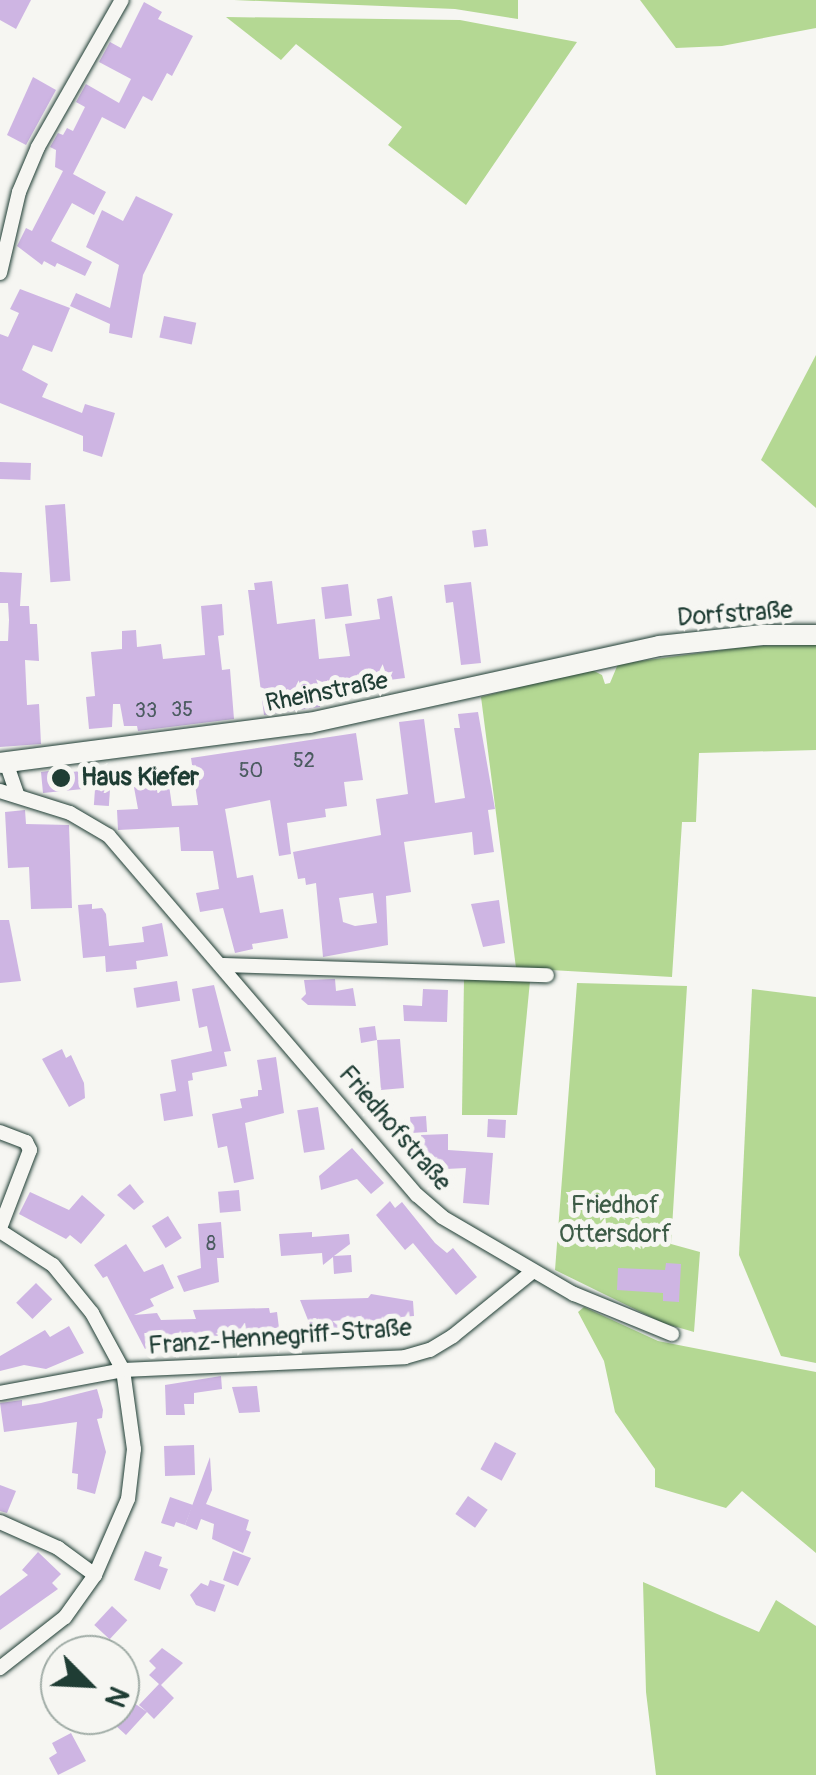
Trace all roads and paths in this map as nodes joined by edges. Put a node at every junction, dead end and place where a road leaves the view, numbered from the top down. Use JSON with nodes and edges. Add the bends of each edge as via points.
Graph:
{"nodes":[{"id":1,"x":122,"y":0,"type":"edge"},
{"id":2,"x":0,"y":273,"type":"edge"},
{"id":3,"x":816,"y":635,"type":"edge"},
{"id":4,"x":658,"y":646,"type":"joint"},
{"id":5,"x":3,"y":762,"type":"edge"},
{"id":6,"x":0,"y":791,"type":"edge"},
{"id":7,"x":18,"y":796,"type":"junction"},
{"id":8,"x":223,"y":965,"type":"junction"},
{"id":9,"x":547,"y":975,"type":"dead end"},
{"id":10,"x":0,"y":1132,"type":"edge"},
{"id":11,"x":0,"y":1230,"type":"edge"},
{"id":12,"x":532,"y":1272,"type":"junction"},
{"id":13,"x":672,"y":1334,"type":"dead end"},
{"id":14,"x":123,"y":1370,"type":"junction"},
{"id":15,"x":0,"y":1393,"type":"edge"},
{"id":16,"x":0,"y":1522,"type":"edge"},
{"id":17,"x":96,"y":1575,"type":"junction"},
{"id":18,"x":0,"y":1668,"type":"edge"}],
"edges":[{"from":1,"to":2,"type":"street","via":[[38,147],[19,192]]},
{"from":3,"to":4,"type":"main road","name":"Dorfstraße"},
{"from":4,"to":5,"type":"main road","name":"Rheinstraße","via":[[309,723]]},
{"from":5,"to":7,"type":"street"},
{"from":6,"to":7,"type":"street","name":"Friedhofstraße"},
{"from":7,"to":8,"type":"street","name":"Friedhofstraße","via":[[70,813],[109,836]]},
{"from":8,"to":9,"type":"street"},
{"from":8,"to":12,"type":"street","name":"Friedhofstraße","via":[[417,1195],[468,1236]]},
{"from":10,"to":11,"type":"street","via":[[30,1150]]},
{"from":11,"to":14,"type":"street","via":[[53,1265],[92,1313]]},
{"from":12,"to":13,"type":"street","name":"Friedhofstraße"},
{"from":12,"to":14,"type":"street","name":"Franz-Hennegriff-Straße","via":[[452,1336],[405,1356]]},
{"from":14,"to":15,"type":"street","name":"Franz-Hennegriff-Straße"},
{"from":14,"to":17,"type":"street","via":[[132,1472],[118,1528]]},
{"from":16,"to":17,"type":"street","via":[[58,1548]]},
{"from":17,"to":18,"type":"street","via":[[65,1617]]}]}
